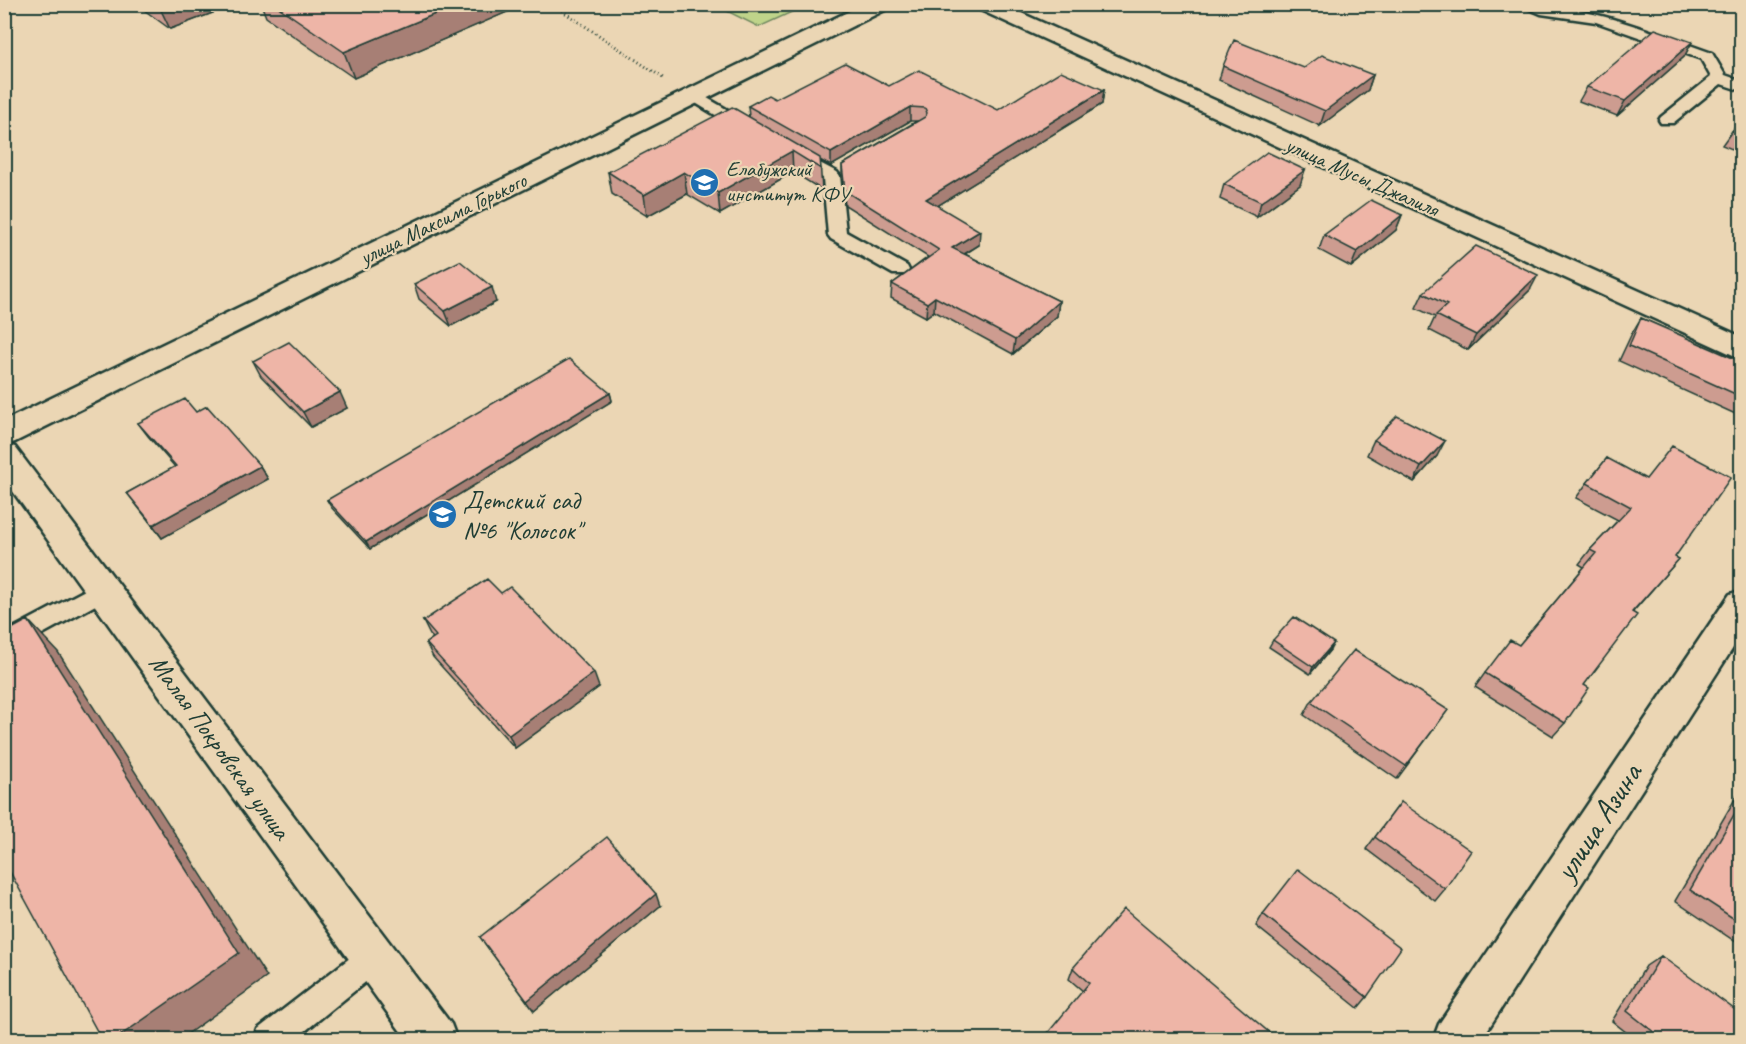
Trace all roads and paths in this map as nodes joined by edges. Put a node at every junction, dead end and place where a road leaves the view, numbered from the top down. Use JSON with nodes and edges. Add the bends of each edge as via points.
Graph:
{"nodes":[{"id":1,"x":552,"y":4,"type":"edge"},
{"id":2,"x":882,"y":4,"type":"edge"},
{"id":3,"x":983,"y":4,"type":"edge"},
{"id":4,"x":1525,"y":4,"type":"edge"},
{"id":5,"x":1719,"y":78,"type":"junction"},
{"id":6,"x":1742,"y":86,"type":"edge"},
{"id":7,"x":695,"y":96,"type":"junction"},
{"id":8,"x":1667,"y":120,"type":"dead end"},
{"id":9,"x":762,"y":136,"type":"edge"},
{"id":10,"x":782,"y":147,"type":"edge"},
{"id":11,"x":900,"y":270,"type":"dead end"},
{"id":12,"x":1742,"y":349,"type":"edge"},
{"id":13,"x":4,"y":434,"type":"edge"},
{"id":14,"x":4,"y":455,"type":"edge"},
{"id":15,"x":104,"y":589,"type":"junction"},
{"id":16,"x":1742,"y":604,"type":"edge"},
{"id":17,"x":4,"y":645,"type":"edge"},
{"id":18,"x":374,"y":957,"type":"junction"},
{"id":19,"x":269,"y":1040,"type":"edge"},
{"id":20,"x":435,"y":1040,"type":"edge"},
{"id":21,"x":1455,"y":1040,"type":"edge"}],
"edges":[{"from":1,"to":7,"type":"path"},
{"from":2,"to":7,"type":"street","name":"улица Максима Горького"},
{"from":3,"to":12,"type":"street","name":"улица Мусы Джалиля"},
{"from":4,"to":5,"type":"lane","via":[[1599,18],[1707,56]]},
{"from":5,"to":6,"type":"lane"},
{"from":5,"to":8,"type":"lane"},
{"from":7,"to":9,"type":"lane"},
{"from":7,"to":13,"type":"street","name":"улица Максима Горького"},
{"from":10,"to":11,"type":"lane","via":[[836,173],[837,235]]},
{"from":14,"to":15,"type":"street","name":"Малая Покровская улица"},
{"from":15,"to":17,"type":"lane"},
{"from":15,"to":18,"type":"street","name":"Малая Покровская улица"},
{"from":16,"to":21,"type":"street","name":"улица Азина"},
{"from":18,"to":19,"type":"lane"},
{"from":18,"to":20,"type":"street","name":"Малая Покровская улица"}]}
